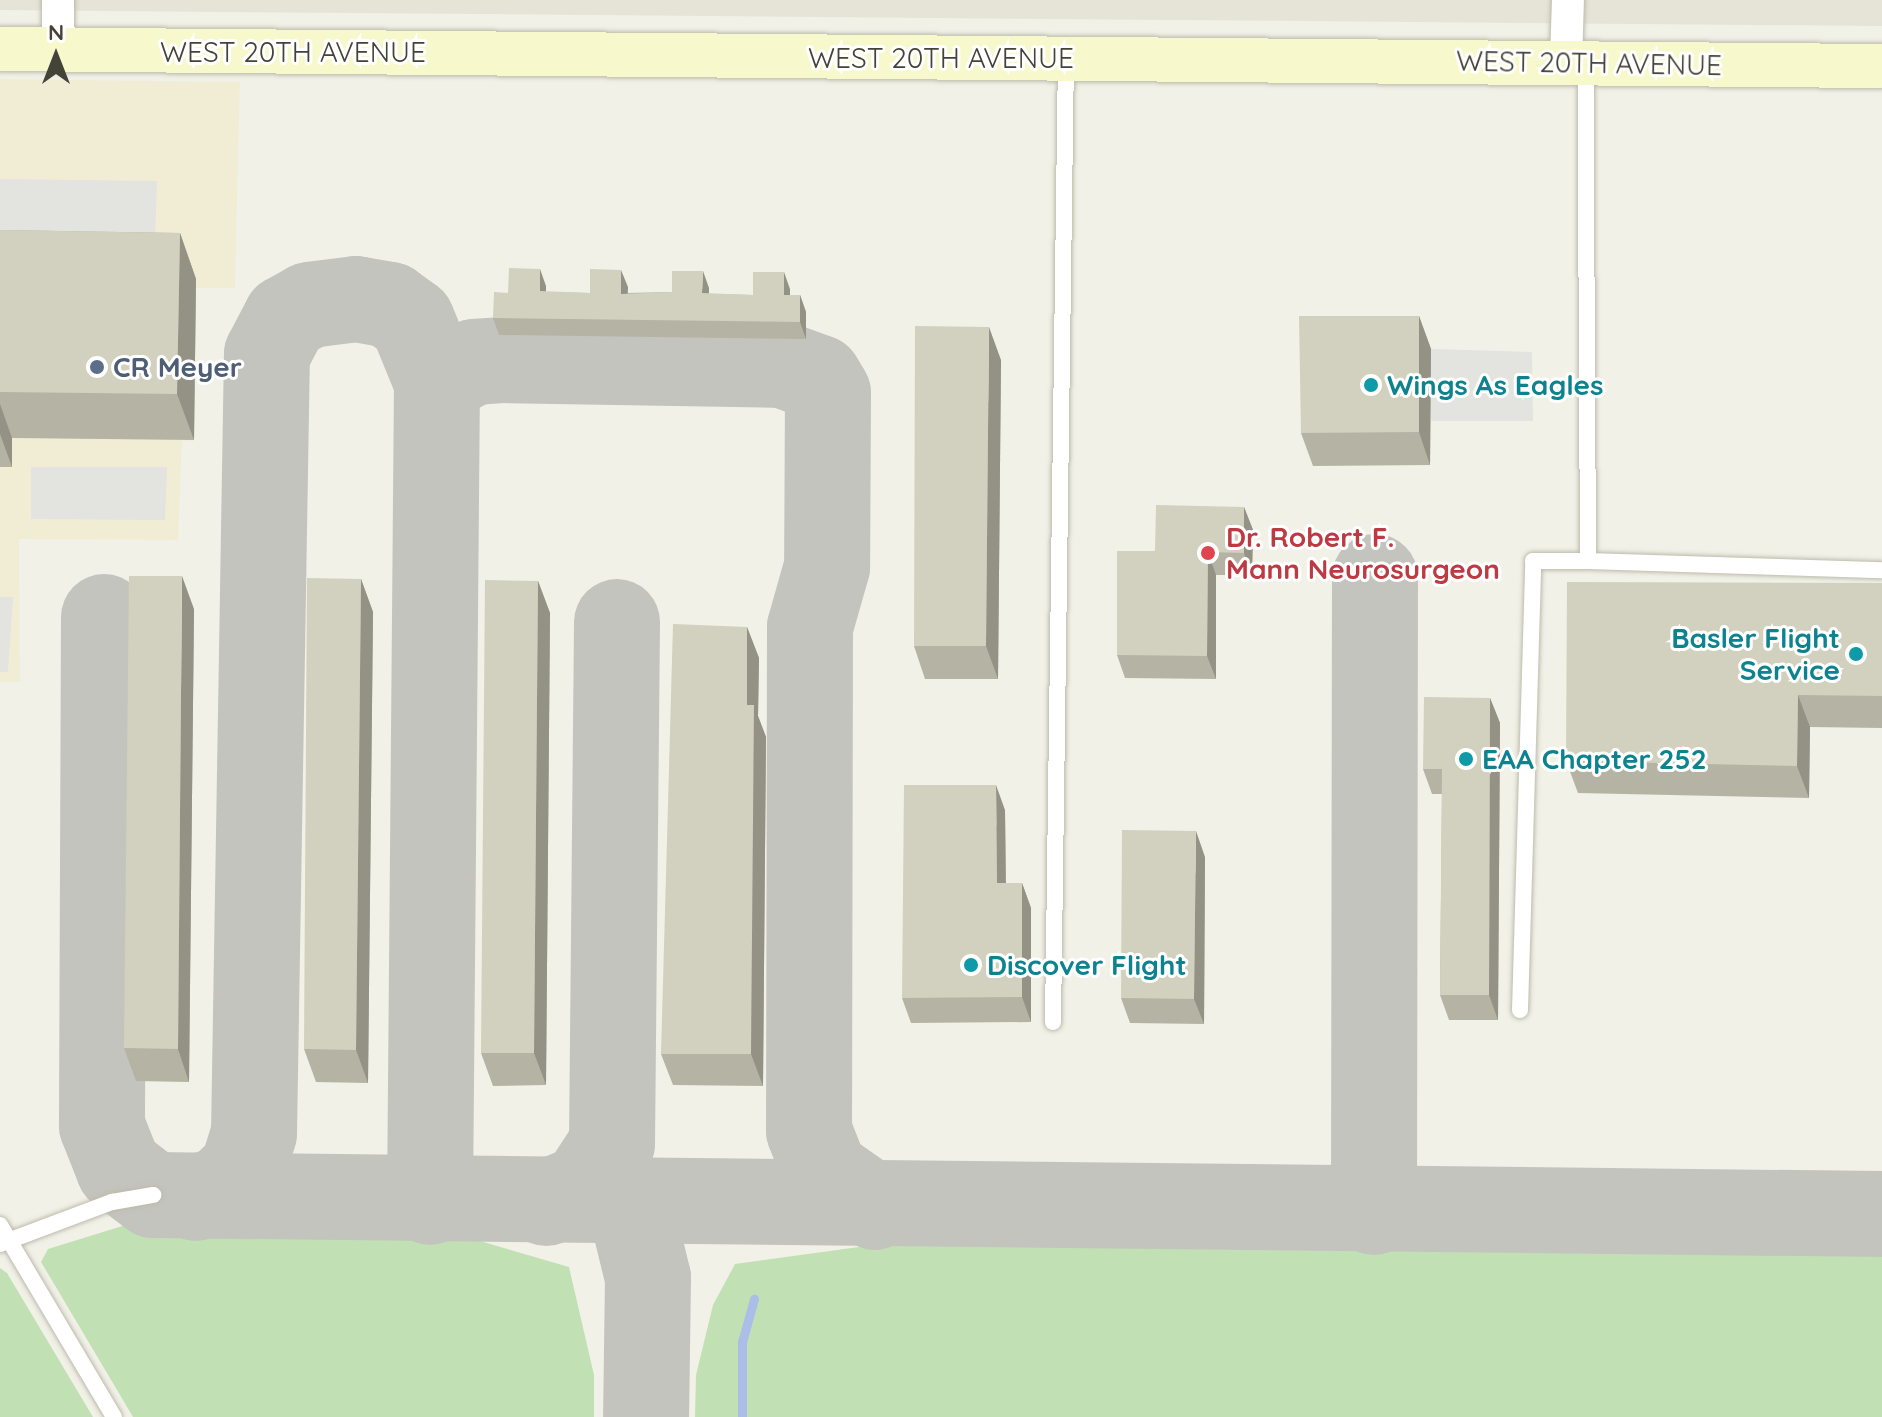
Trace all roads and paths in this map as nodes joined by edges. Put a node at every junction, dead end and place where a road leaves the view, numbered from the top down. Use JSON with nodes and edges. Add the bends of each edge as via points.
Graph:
{"nodes":[{"id":1,"x":58,"y":0,"type":"edge"},
{"id":2,"x":1568,"y":0,"type":"edge"},
{"id":3,"x":0,"y":49,"type":"edge"},
{"id":4,"x":59,"y":50,"type":"junction"},
{"id":5,"x":1066,"y":59,"type":"junction"},
{"id":6,"x":1576,"y":62,"type":"junction"},
{"id":7,"x":1882,"y":66,"type":"edge"},
{"id":8,"x":1588,"y":561,"type":"junction"},
{"id":9,"x":1882,"y":570,"type":"edge"},
{"id":10,"x":1520,"y":1010,"type":"dead end"},
{"id":11,"x":1053,"y":1022,"type":"dead end"},
{"id":12,"x":153,"y":1195,"type":"dead end"},
{"id":13,"x":0,"y":1225,"type":"edge"},
{"id":14,"x":4,"y":1243,"type":"edge"},
{"id":15,"x":114,"y":1417,"type":"edge"}],
"edges":[{"from":1,"to":4,"type":"street"},
{"from":2,"to":6,"type":"street"},
{"from":3,"to":4,"type":"main road","name":"WEST 20TH AVENUE"},
{"from":4,"to":5,"type":"main road","name":"WEST 20TH AVENUE"},
{"from":5,"to":6,"type":"main road","name":"WEST 20TH AVENUE"},
{"from":5,"to":11,"type":"lane"},
{"from":6,"to":7,"type":"main road","name":"WEST 20TH AVENUE"},
{"from":6,"to":8,"type":"lane"},
{"from":8,"to":9,"type":"lane"},
{"from":8,"to":10,"type":"lane","via":[[1533,561]]},
{"from":12,"to":14,"type":"lane"},
{"from":13,"to":14,"type":"lane"},
{"from":14,"to":15,"type":"lane"}]}
